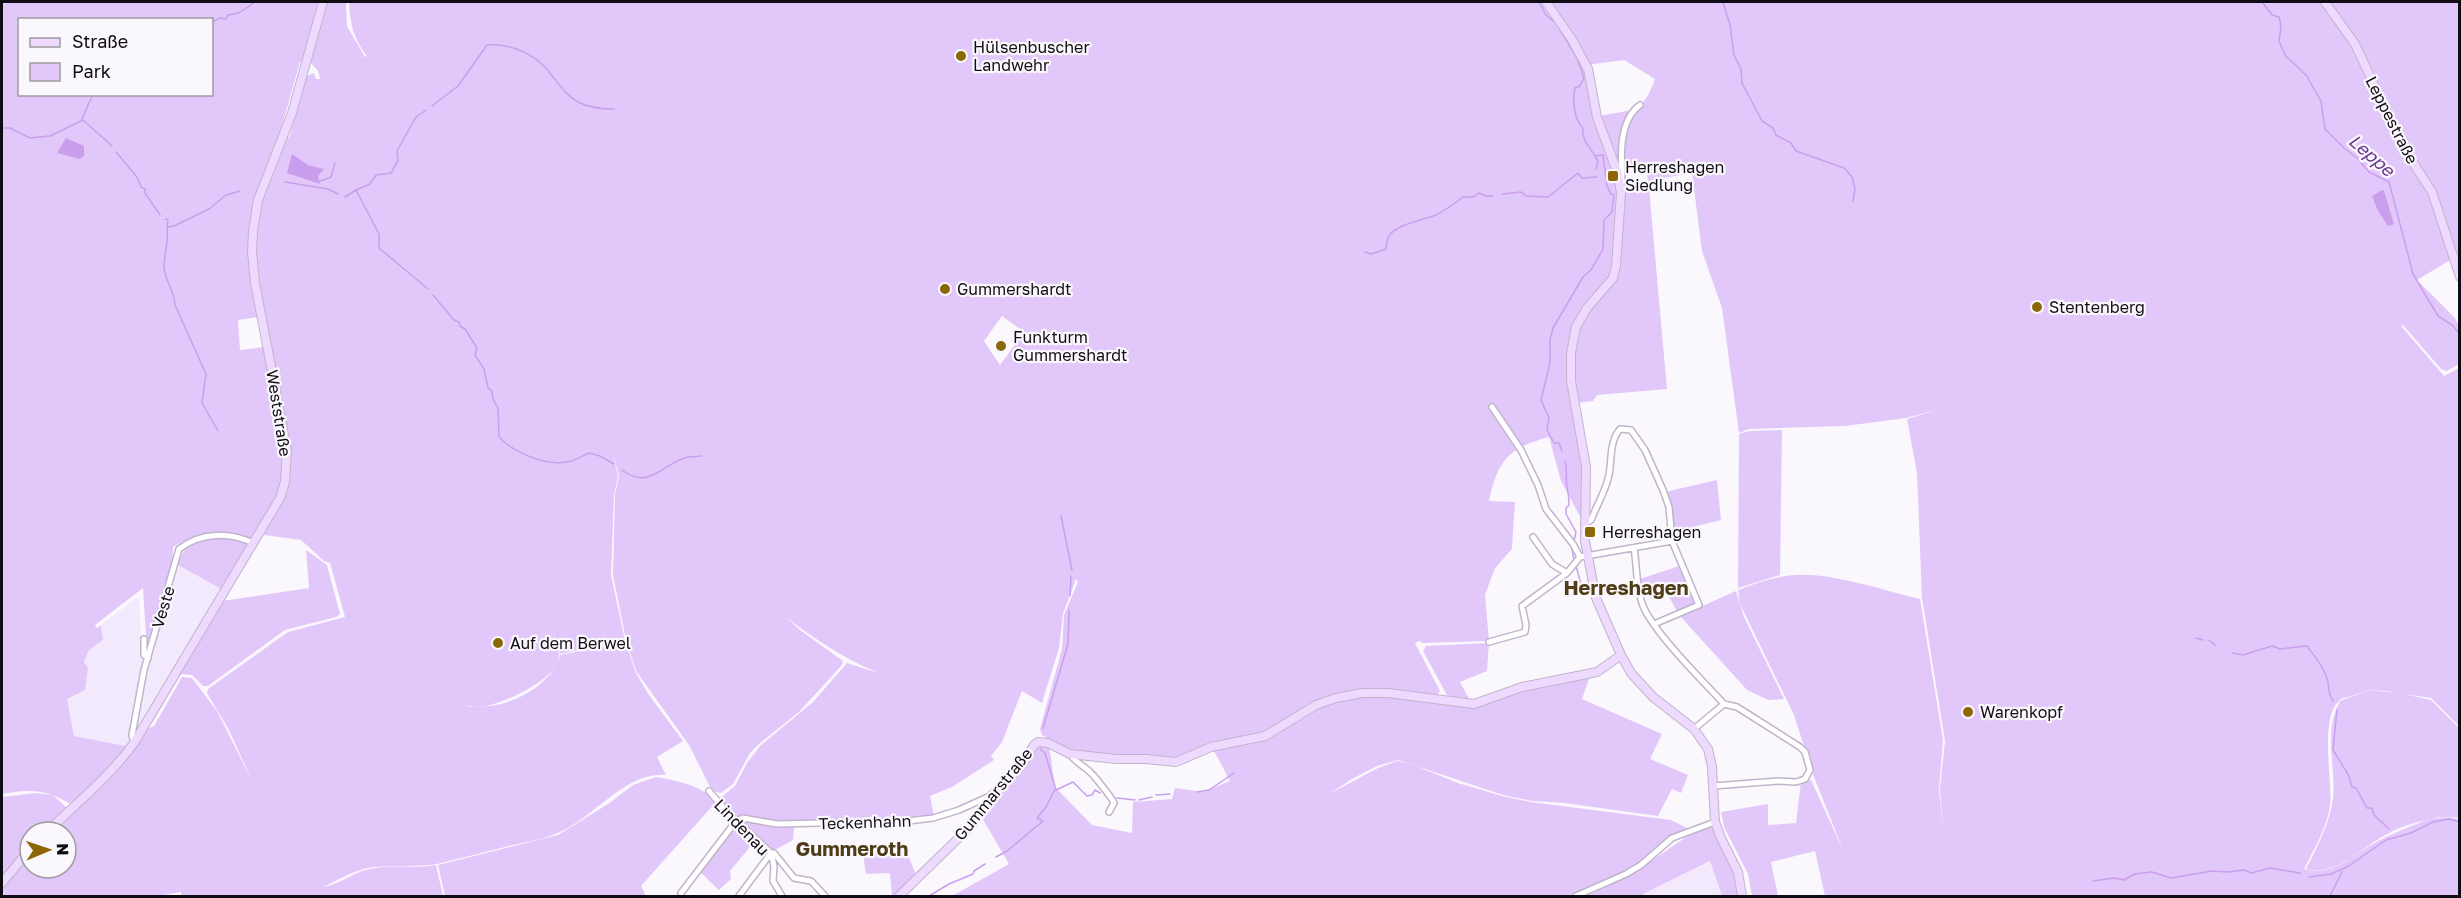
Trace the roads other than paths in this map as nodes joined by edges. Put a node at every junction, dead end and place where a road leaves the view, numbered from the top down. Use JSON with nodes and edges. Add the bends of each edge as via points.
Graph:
{"nodes":[{"id":1,"x":323,"y":2,"type":"edge"},
{"id":2,"x":1546,"y":2,"type":"edge"},
{"id":3,"x":2325,"y":2,"type":"edge"},
{"id":4,"x":1640,"y":105,"type":"dead end"},
{"id":5,"x":1620,"y":187,"type":"junction"},
{"id":6,"x":2460,"y":277,"type":"edge"},
{"id":7,"x":1492,"y":407,"type":"dead end"},
{"id":8,"x":1584,"y":524,"type":"junction"},
{"id":9,"x":1533,"y":537,"type":"dead end"},
{"id":10,"x":1672,"y":541,"type":"junction"},
{"id":11,"x":254,"y":543,"type":"junction"},
{"id":12,"x":1635,"y":548,"type":"junction"},
{"id":13,"x":1584,"y":556,"type":"junction"},
{"id":14,"x":1567,"y":573,"type":"junction"},
{"id":15,"x":1654,"y":624,"type":"junction"},
{"id":16,"x":144,"y":639,"type":"dead end"},
{"id":17,"x":1490,"y":642,"type":"dead end"},
{"id":18,"x":1621,"y":655,"type":"junction"},
{"id":19,"x":148,"y":658,"type":"junction"},
{"id":20,"x":1724,"y":704,"type":"junction"},
{"id":21,"x":1694,"y":729,"type":"junction"},
{"id":22,"x":134,"y":742,"type":"junction"},
{"id":23,"x":1070,"y":754,"type":"junction"},
{"id":24,"x":1713,"y":786,"type":"junction"},
{"id":25,"x":709,"y":791,"type":"dead end"},
{"id":26,"x":991,"y":796,"type":"junction"},
{"id":27,"x":1109,"y":812,"type":"dead end"},
{"id":28,"x":59,"y":820,"type":"edge"},
{"id":29,"x":736,"y":821,"type":"junction"},
{"id":30,"x":1715,"y":822,"type":"junction"},
{"id":31,"x":771,"y":854,"type":"junction"},
{"id":32,"x":18,"y":864,"type":"edge"},
{"id":33,"x":2,"y":883,"type":"edge"},
{"id":34,"x":681,"y":893,"type":"dead end"},
{"id":35,"x":739,"y":897,"type":"edge"},
{"id":36,"x":782,"y":897,"type":"edge"},
{"id":37,"x":825,"y":897,"type":"edge"},
{"id":38,"x":900,"y":897,"type":"edge"},
{"id":39,"x":1576,"y":897,"type":"edge"},
{"id":40,"x":1742,"y":897,"type":"edge"}],
"edges":[{"from":1,"to":11,"type":"main road","name":"Weststraße","via":[[292,114],[258,200],[253,231],[255,283],[288,465],[280,498]]},
{"from":2,"to":5,"type":"main road","via":[[1588,69],[1597,117]]},
{"from":3,"to":6,"type":"main road","name":"Leppestraße","via":[[2355,44],[2403,147],[2432,192]]},
{"from":4,"to":5,"type":"street","via":[[1630,114],[1622,144]]},
{"from":5,"to":8,"type":"main road","via":[[1613,278],[1576,327],[1571,353],[1571,381],[1586,467]]},
{"from":7,"to":13,"type":"street","via":[[1525,457],[1546,509]]},
{"from":8,"to":10,"type":"street","via":[[1591,520],[1609,475],[1616,434],[1625,428],[1631,430],[1652,464],[1669,507]]},
{"from":8,"to":13,"type":"main road"},
{"from":9,"to":14,"type":"street","via":[[1552,564]]},
{"from":10,"to":12,"type":"street"},
{"from":10,"to":15,"type":"street","via":[[1699,605]]},
{"from":11,"to":19,"type":"street","name":"Veste","via":[[221,534],[187,542],[178,549]]},
{"from":11,"to":22,"type":"main road","name":"Weststraße"},
{"from":12,"to":13,"type":"street"},
{"from":12,"to":15,"type":"street","via":[[1640,595]]},
{"from":13,"to":14,"type":"street"},
{"from":13,"to":18,"type":"main road","via":[[1600,611]]},
{"from":14,"to":17,"type":"street","via":[[1522,606],[1525,632]]},
{"from":15,"to":20,"type":"street"},
{"from":16,"to":19,"type":"street","via":[[144,655]]},
{"from":18,"to":21,"type":"main road","via":[[1644,688]]},
{"from":18,"to":23,"type":"main road","name":"Gummarstraße","via":[[1597,672],[1545,681],[1474,704],[1376,693],[1336,698],[1316,705],[1265,736],[1211,747],[1176,762]]},
{"from":19,"to":22,"type":"street","name":"Veste","via":[[132,735]]},
{"from":20,"to":21,"type":"street"},
{"from":20,"to":24,"type":"street","via":[[1737,706],[1800,747],[1810,770],[1805,779],[1796,782]]},
{"from":21,"to":24,"type":"main road","via":[[1708,748]]},
{"from":22,"to":28,"type":"main road","name":"Weststraße","via":[[116,768]]},
{"from":23,"to":26,"type":"main road","name":"Gummarstraße","via":[[1048,742],[1038,742]]},
{"from":23,"to":27,"type":"street","via":[[1112,798]]},
{"from":24,"to":30,"type":"main road"},
{"from":25,"to":29,"type":"street","name":"Lindenau"},
{"from":26,"to":29,"type":"street","name":"Teckenhahn","via":[[933,818],[908,821]]},
{"from":26,"to":38,"type":"main road","name":"Gummarstraße","via":[[973,824]]},
{"from":29,"to":31,"type":"street","name":"Lindenau"},
{"from":29,"to":34,"type":"street"},
{"from":30,"to":39,"type":"street","via":[[1672,838],[1641,865]]},
{"from":30,"to":40,"type":"main road","via":[[1738,872]]},
{"from":31,"to":35,"type":"street"},
{"from":31,"to":36,"type":"street","name":"Lindenau","via":[[773,881]]},
{"from":31,"to":37,"type":"street","via":[[794,878],[811,881]]},
{"from":32,"to":33,"type":"main road"}]}
